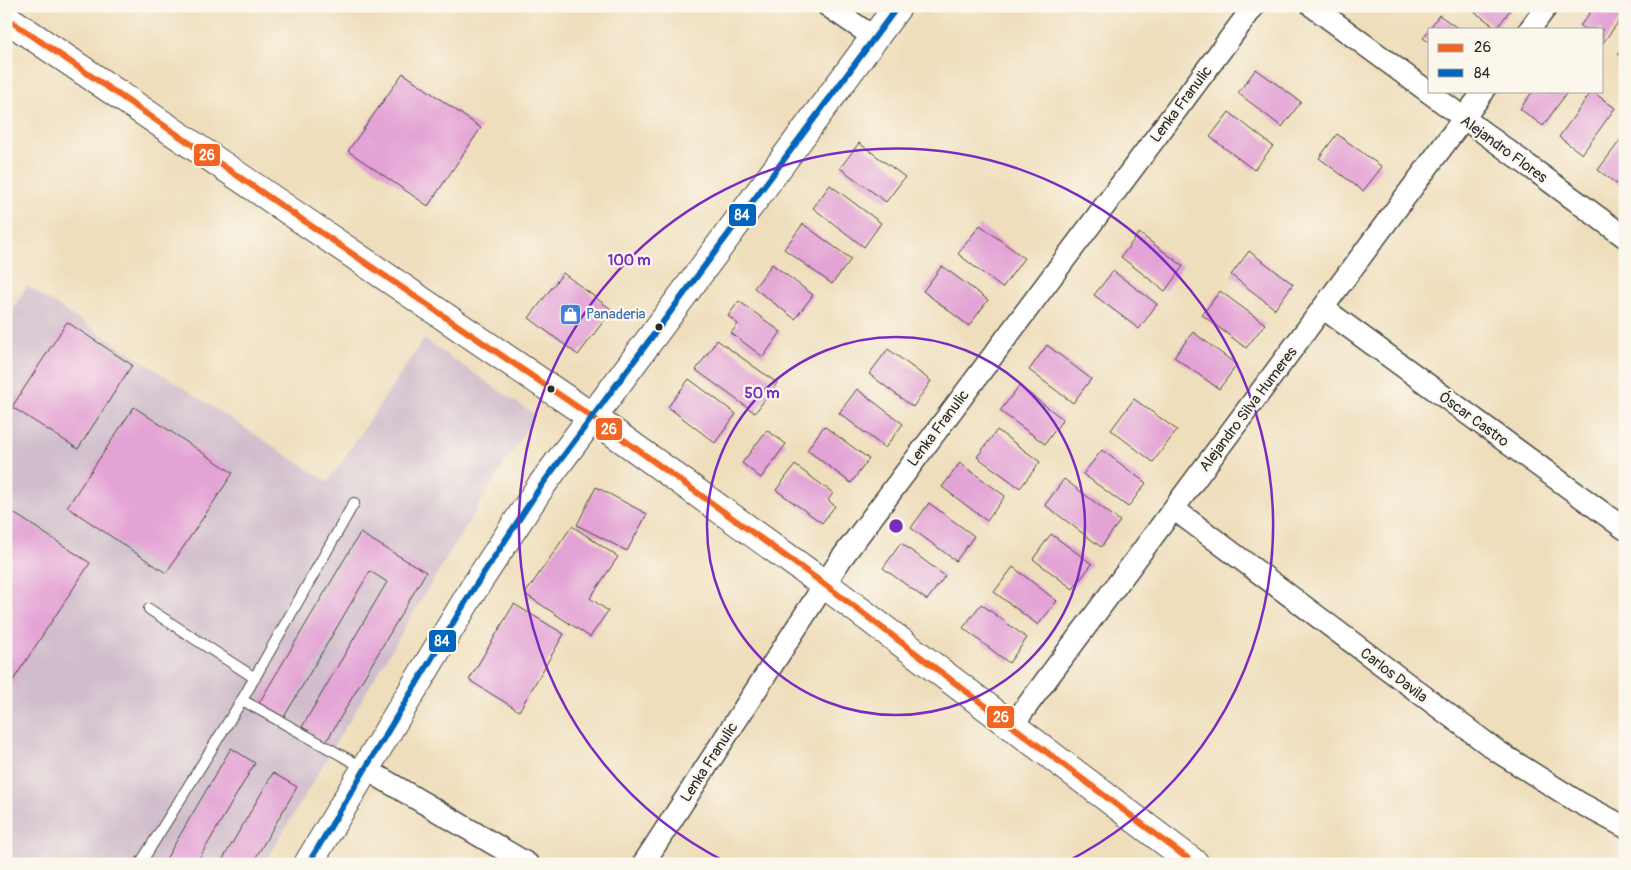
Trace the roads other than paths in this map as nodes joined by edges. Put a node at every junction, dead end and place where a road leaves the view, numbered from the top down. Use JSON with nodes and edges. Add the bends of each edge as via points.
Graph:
{"nodes":[{"id":1,"x":828,"y":6,"type":"edge"},
{"id":2,"x":898,"y":6,"type":"edge"},
{"id":3,"x":1254,"y":6,"type":"edge"},
{"id":4,"x":1312,"y":6,"type":"edge"},
{"id":5,"x":1547,"y":6,"type":"edge"},
{"id":6,"x":6,"y":18,"type":"edge"},
{"id":7,"x":1531,"y":28,"type":"edge"},
{"id":8,"x":875,"y":38,"type":"junction"},
{"id":9,"x":1483,"y":92,"type":"edge"},
{"id":10,"x":1464,"y":119,"type":"junction"},
{"id":11,"x":1625,"y":237,"type":"edge"},
{"id":12,"x":1322,"y":308,"type":"junction"},
{"id":13,"x":592,"y":417,"type":"junction"},
{"id":14,"x":354,"y":503,"type":"dead end"},
{"id":15,"x":1174,"y":509,"type":"junction"},
{"id":16,"x":1625,"y":529,"type":"edge"},
{"id":17,"x":824,"y":584,"type":"junction"},
{"id":18,"x":149,"y":608,"type":"dead end"},
{"id":19,"x":255,"y":678,"type":"junction"},
{"id":20,"x":242,"y":700,"type":"junction"},
{"id":21,"x":1012,"y":726,"type":"junction"},
{"id":22,"x":364,"y":768,"type":"junction"},
{"id":23,"x":1625,"y":827,"type":"edge"},
{"id":24,"x":140,"y":864,"type":"edge"},
{"id":25,"x":308,"y":864,"type":"edge"},
{"id":26,"x":528,"y":864,"type":"edge"},
{"id":27,"x":642,"y":864,"type":"edge"},
{"id":28,"x":1195,"y":864,"type":"edge"}],
"edges":[{"from":1,"to":8,"type":"street"},
{"from":2,"to":8,"type":"main road"},
{"from":3,"to":17,"type":"street","name":"Lenka Franulic"},
{"from":4,"to":10,"type":"street","name":"Alejandro Flores"},
{"from":5,"to":7,"type":"street"},
{"from":6,"to":13,"type":"main road"},
{"from":8,"to":13,"type":"main road"},
{"from":9,"to":10,"type":"street","name":"Alejandro Silva Humeres"},
{"from":10,"to":11,"type":"street","name":"Alejandro Flores"},
{"from":10,"to":12,"type":"street","name":"Alejandro Silva Humeres"},
{"from":12,"to":15,"type":"street","name":"Alejandro Silva Humeres"},
{"from":12,"to":16,"type":"street","name":"Óscar Castro"},
{"from":13,"to":17,"type":"main road"},
{"from":13,"to":22,"type":"main road","via":[[507,536]]},
{"from":14,"to":19,"type":"lane"},
{"from":15,"to":21,"type":"street","name":"Alejandro Silva Humeres"},
{"from":15,"to":23,"type":"street","name":"Carlos Davila","via":[[1497,751]]},
{"from":17,"to":21,"type":"main road"},
{"from":17,"to":27,"type":"street","name":"Lenka Franulic"},
{"from":18,"to":19,"type":"lane"},
{"from":19,"to":20,"type":"lane"},
{"from":20,"to":22,"type":"lane"},
{"from":20,"to":24,"type":"lane"},
{"from":21,"to":28,"type":"main road"},
{"from":22,"to":25,"type":"main road"},
{"from":22,"to":26,"type":"street"}]}
